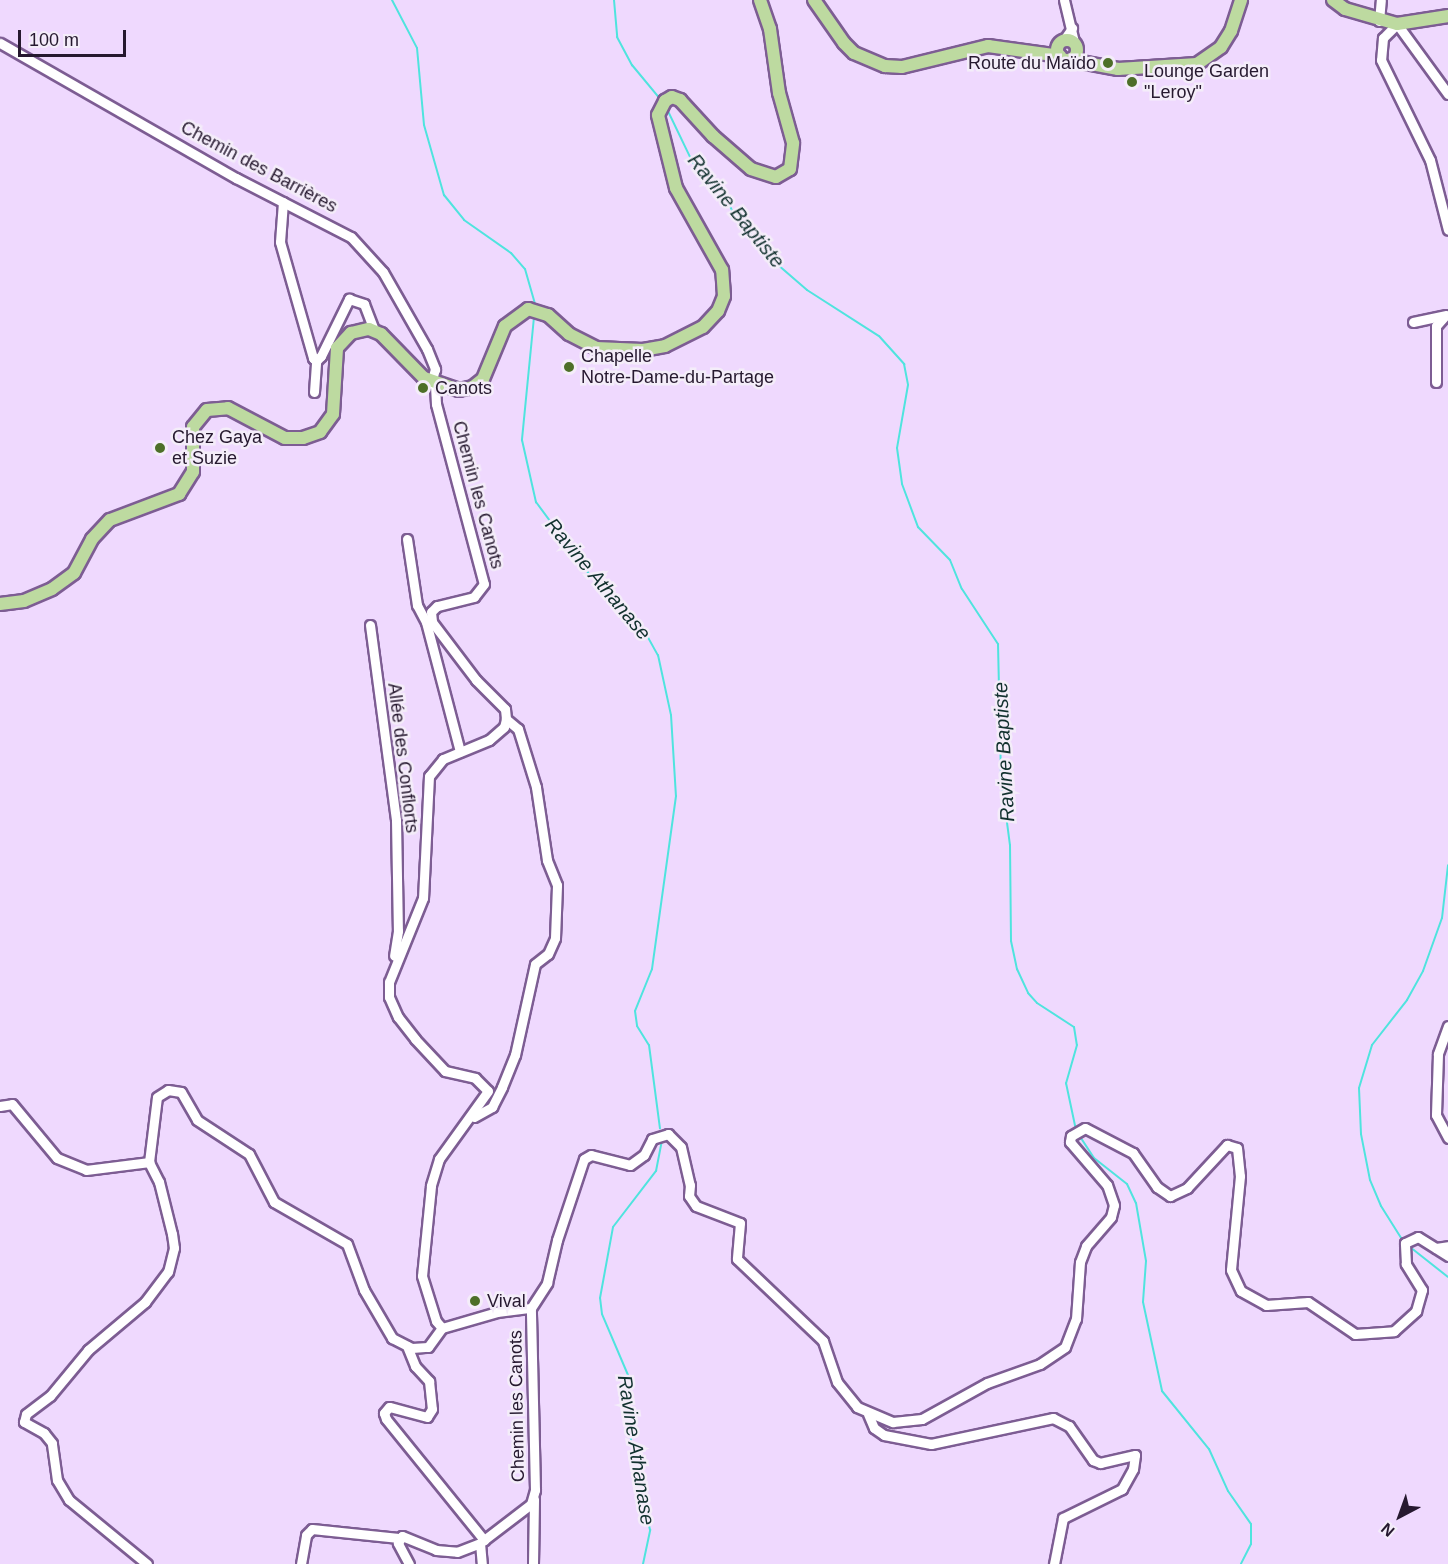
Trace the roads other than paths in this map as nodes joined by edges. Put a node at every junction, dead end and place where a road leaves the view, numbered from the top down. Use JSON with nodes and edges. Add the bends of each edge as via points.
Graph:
{"nodes":[{"id":1,"x":760,"y":0,"type":"edge"},
{"id":2,"x":814,"y":0,"type":"edge"},
{"id":3,"x":1064,"y":0,"type":"edge"},
{"id":4,"x":1233,"y":0,"type":"edge"},
{"id":5,"x":1241,"y":0,"type":"edge"},
{"id":6,"x":1332,"y":0,"type":"edge"},
{"id":7,"x":1382,"y":0,"type":"edge"},
{"id":8,"x":1237,"y":15,"type":"junction"},
{"id":9,"x":1444,"y":17,"type":"edge"},
{"id":10,"x":1379,"y":21,"type":"junction"},
{"id":11,"x":1397,"y":24,"type":"junction"},
{"id":12,"x":0,"y":43,"type":"edge"},
{"id":13,"x":1067,"y":50,"type":"junction"},
{"id":14,"x":1448,"y":94,"type":"edge"},
{"id":15,"x":283,"y":202,"type":"junction"},
{"id":16,"x":1448,"y":230,"type":"edge"},
{"id":17,"x":1446,"y":315,"type":"edge"},
{"id":18,"x":1413,"y":322,"type":"dead end"},
{"id":19,"x":374,"y":330,"type":"junction"},
{"id":20,"x":316,"y":361,"type":"junction"},
{"id":21,"x":1436,"y":382,"type":"dead end"},
{"id":22,"x":433,"y":384,"type":"junction"},
{"id":23,"x":314,"y":392,"type":"dead end"},
{"id":24,"x":407,"y":539,"type":"dead end"},
{"id":25,"x":0,"y":604,"type":"edge"},
{"id":26,"x":370,"y":625,"type":"dead end"},
{"id":27,"x":506,"y":719,"type":"junction"},
{"id":28,"x":460,"y":752,"type":"junction"},
{"id":29,"x":393,"y":967,"type":"junction"},
{"id":30,"x":1448,"y":1026,"type":"edge"},
{"id":31,"x":0,"y":1106,"type":"edge"},
{"id":32,"x":472,"y":1118,"type":"junction"},
{"id":33,"x":1448,"y":1138,"type":"edge"},
{"id":34,"x":149,"y":1162,"type":"junction"},
{"id":35,"x":1448,"y":1246,"type":"edge"},
{"id":36,"x":1436,"y":1248,"type":"junction"},
{"id":37,"x":1448,"y":1256,"type":"edge"},
{"id":38,"x":531,"y":1308,"type":"junction"},
{"id":39,"x":442,"y":1328,"type":"junction"},
{"id":40,"x":407,"y":1346,"type":"junction"},
{"id":41,"x":868,"y":1414,"type":"junction"},
{"id":42,"x":534,"y":1497,"type":"junction"},
{"id":43,"x":399,"y":1538,"type":"junction"},
{"id":44,"x":482,"y":1541,"type":"junction"},
{"id":45,"x":147,"y":1564,"type":"edge"},
{"id":46,"x":300,"y":1564,"type":"edge"},
{"id":47,"x":409,"y":1564,"type":"edge"},
{"id":48,"x":482,"y":1564,"type":"edge"},
{"id":49,"x":533,"y":1564,"type":"edge"},
{"id":50,"x":1054,"y":1564,"type":"edge"}],
"edges":[{"from":1,"to":22,"type":"main road","via":[[770,29],[774,71],[794,143],[790,169],[776,177],[751,169],[680,100],[672,97],[665,101],[658,115],[676,188],[723,270],[726,286],[718,311],[681,341],[643,350],[596,348],[580,342],[548,315],[528,309],[505,326],[478,384],[459,390]]},
{"from":2,"to":13,"type":"main road","via":[[844,43],[885,66],[902,67],[988,46],[1043,52]]},
{"from":3,"to":13,"type":"street","via":[[1072,28]]},
{"from":4,"to":8,"type":"street"},
{"from":5,"to":8,"type":"main road"},
{"from":6,"to":10,"type":"main road"},
{"from":7,"to":10,"type":"street"},
{"from":8,"to":13,"type":"main road","via":[[1221,47],[1197,64],[1146,70],[1088,63]]},
{"from":9,"to":11,"type":"main road"},
{"from":10,"to":11,"type":"main road"},
{"from":11,"to":14,"type":"street"},
{"from":11,"to":16,"type":"street","via":[[1383,38],[1381,60],[1430,160]]},
{"from":12,"to":15,"type":"street","name":"Chemin des Barrières"},
{"from":15,"to":20,"type":"street","via":[[280,242],[294,281],[302,327]]},
{"from":15,"to":22,"type":"street","name":"Chemin des Barrières","via":[[343,231],[374,258],[427,349],[435,369]]},
{"from":17,"to":18,"type":"street"},
{"from":17,"to":21,"type":"street","via":[[1436,326]]},
{"from":19,"to":20,"type":"street","via":[[364,304],[349,298]]},
{"from":19,"to":22,"type":"main road"},
{"from":19,"to":25,"type":"main road","via":[[351,333],[337,348],[333,414],[320,432],[303,438],[285,438],[228,408],[207,410],[193,427],[193,472],[179,494],[110,520],[93,539],[74,573],[52,589],[24,601]]},
{"from":20,"to":23,"type":"street"},
{"from":22,"to":27,"type":"street","name":"Chemin les Canots","via":[[484,584],[474,597],[436,606],[431,612],[432,622],[476,680],[505,709]]},
{"from":24,"to":28,"type":"street","via":[[417,605],[426,622]]},
{"from":26,"to":29,"type":"street","name":"Allée des Conflorts","via":[[396,820],[398,931]]},
{"from":27,"to":28,"type":"street","via":[[504,727],[489,740]]},
{"from":27,"to":32,"type":"street","via":[[518,729],[536,787],[547,860],[557,885],[555,938],[548,954],[535,964],[515,1055],[502,1087],[492,1107]]},
{"from":28,"to":29,"type":"street","via":[[443,759],[429,776],[423,898]]},
{"from":29,"to":32,"type":"street","via":[[389,997],[415,1039],[445,1071],[484,1083],[488,1091]]},
{"from":30,"to":33,"type":"street","via":[[1438,1054],[1436,1115]]},
{"from":31,"to":34,"type":"street","via":[[12,1104],[45,1146],[70,1166],[86,1170]]},
{"from":32,"to":39,"type":"street","via":[[439,1159],[426,1215],[423,1276],[436,1321]]},
{"from":34,"to":40,"type":"street","via":[[154,1105],[163,1092],[178,1091],[197,1120],[249,1154],[274,1202],[347,1244],[364,1290],[385,1329]]},
{"from":34,"to":45,"type":"street","via":[[159,1182],[172,1234],[174,1248],[168,1272],[145,1302],[88,1350],[50,1396],[26,1414],[24,1422],[44,1433],[52,1443],[57,1480],[69,1500]]},
{"from":35,"to":36,"type":"street"},
{"from":36,"to":37,"type":"street"},
{"from":36,"to":41,"type":"street","via":[[1418,1237],[1403,1246],[1406,1264],[1422,1290],[1416,1311],[1394,1331],[1355,1334],[1308,1302],[1266,1305],[1241,1291],[1231,1270],[1240,1176],[1237,1148],[1227,1145],[1187,1188],[1170,1196],[1156,1187],[1133,1153],[1085,1128],[1071,1136],[1070,1142],[1107,1185],[1114,1205],[1111,1216],[1086,1246],[1080,1262],[1076,1319],[1065,1347],[1040,1365],[987,1383],[922,1419],[893,1422]]},
{"from":38,"to":39,"type":"street","name":"Chemin les Canots","via":[[489,1313]]},
{"from":38,"to":41,"type":"street","via":[[547,1283],[584,1159],[591,1155],[630,1166],[644,1155],[652,1138],[668,1134],[683,1153],[689,1196],[696,1206],[740,1223],[737,1259],[808,1324],[828,1353],[837,1382]]},
{"from":38,"to":42,"type":"street","name":"Chemin les Canots"},
{"from":39,"to":40,"type":"street","via":[[428,1347]]},
{"from":40,"to":44,"type":"street","via":[[415,1366],[429,1381],[432,1409],[427,1417],[389,1407],[384,1413],[386,1419]]},
{"from":41,"to":50,"type":"street","via":[[873,1428],[884,1435],[931,1444],[1053,1418],[1069,1426],[1093,1460],[1100,1463],[1135,1455],[1122,1490],[1063,1518]]},
{"from":42,"to":44,"type":"street","name":"Chemin les Canots","via":[[526,1509]]},
{"from":42,"to":49,"type":"street"},
{"from":43,"to":44,"type":"street","name":"Chemin les Canots","via":[[409,1536],[448,1553]]},
{"from":43,"to":46,"type":"street","name":"Chemin les Canots","via":[[312,1529],[306,1535]]},
{"from":43,"to":47,"type":"street","via":[[399,1548]]},
{"from":44,"to":48,"type":"street"}]}
